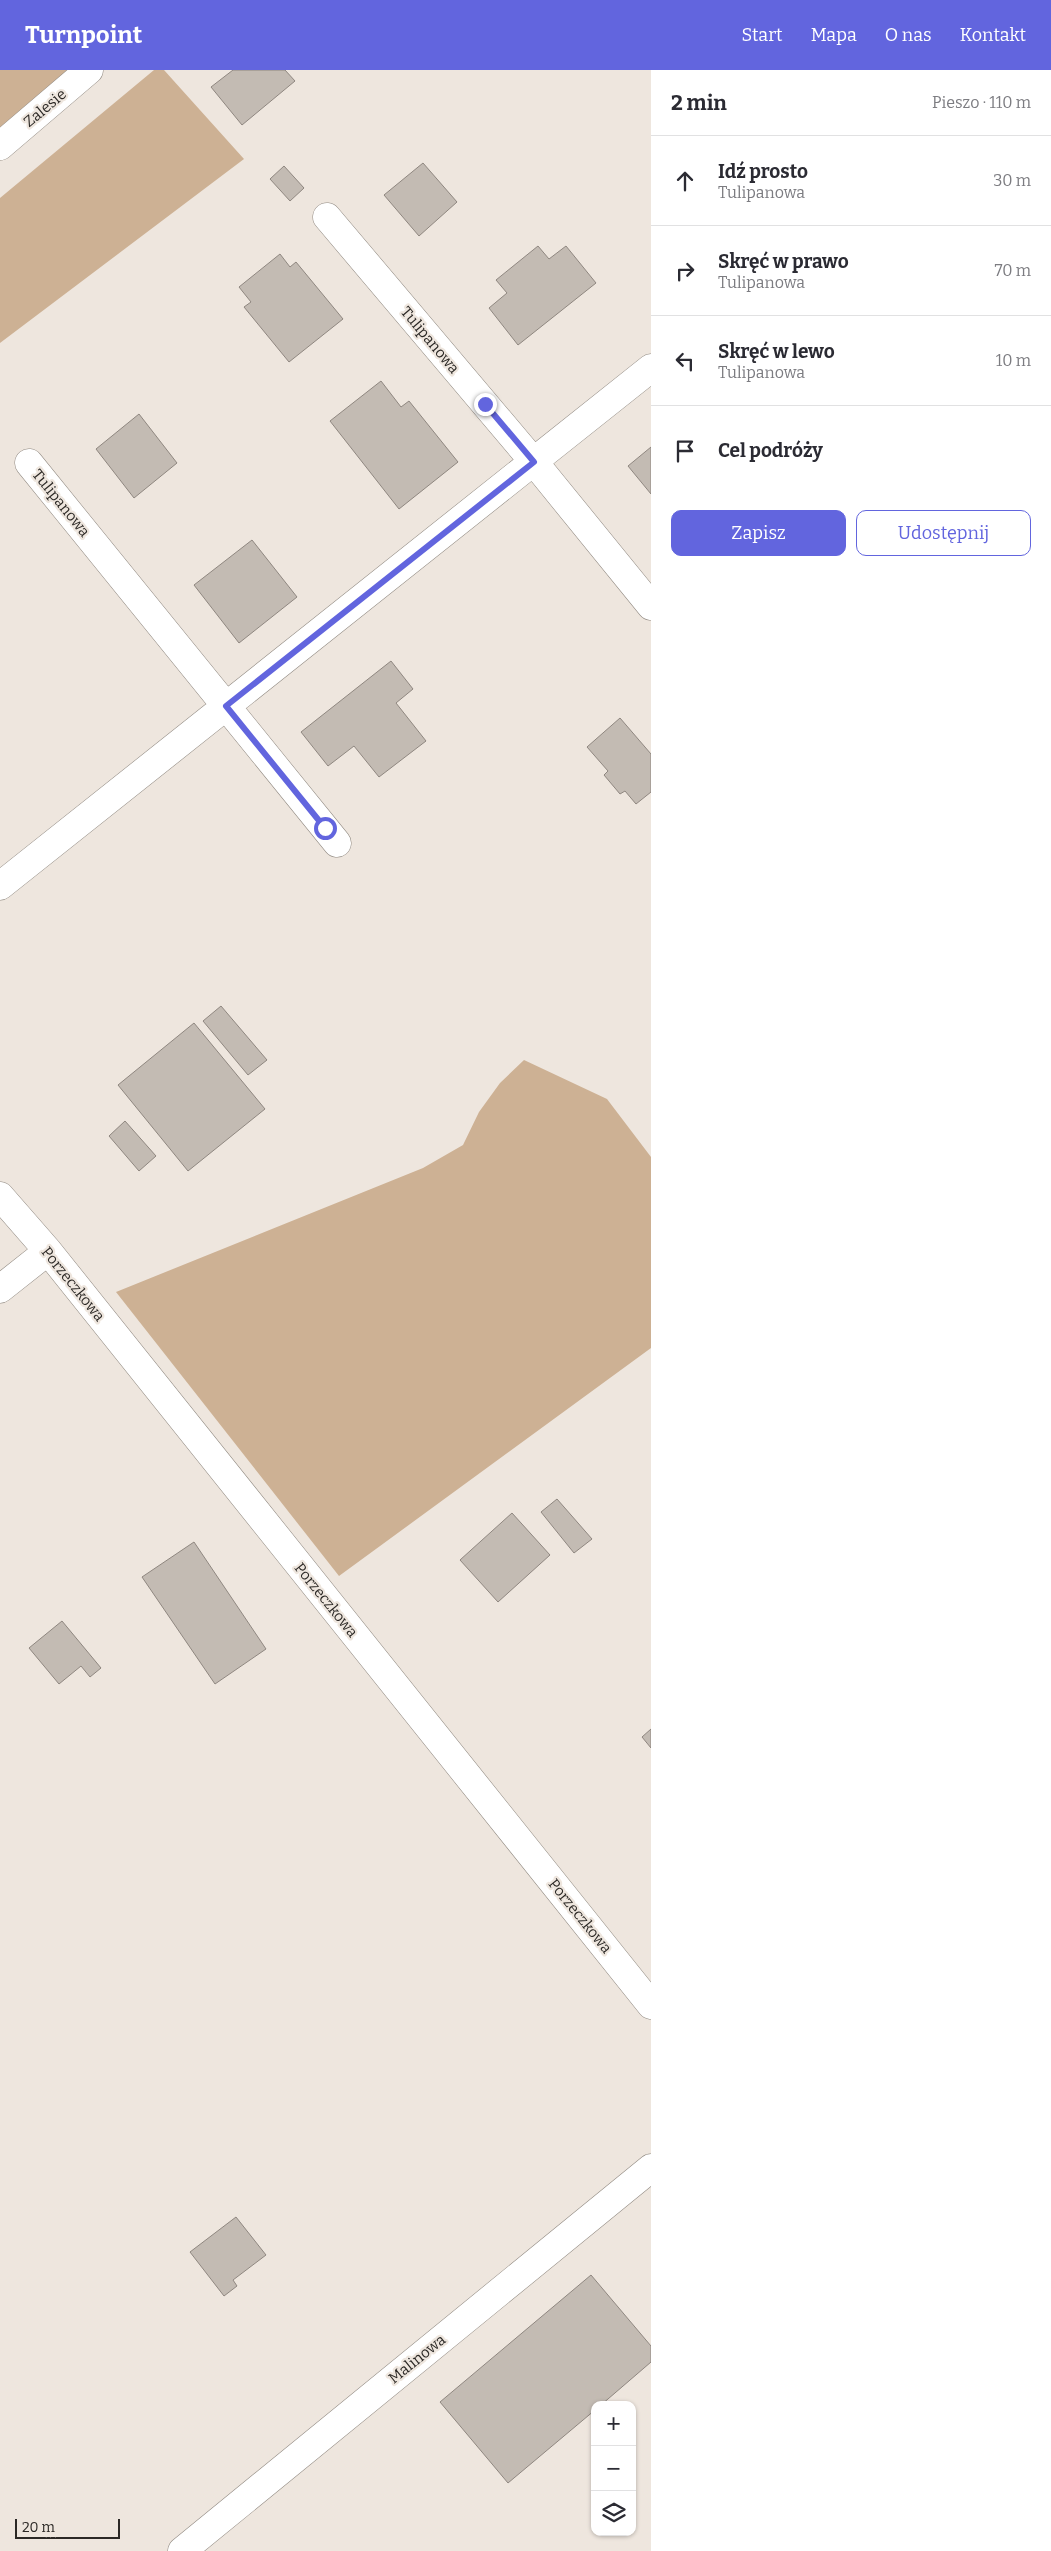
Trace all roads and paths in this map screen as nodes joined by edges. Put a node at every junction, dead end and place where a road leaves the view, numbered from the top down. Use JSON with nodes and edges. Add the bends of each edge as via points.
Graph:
{"nodes":[{"id":1,"x":89,"y":70,"type":"edge"},
{"id":2,"x":0,"y":146,"type":"edge"},
{"id":3,"x":327,"y":217,"type":"dead end"},
{"id":4,"x":651,"y":368,"type":"edge"},
{"id":5,"x":534,"y":462,"type":"junction"},
{"id":6,"x":29,"y":463,"type":"dead end"},
{"id":7,"x":651,"y":606,"type":"edge"},
{"id":8,"x":226,"y":706,"type":"junction"},
{"id":9,"x":337,"y":843,"type":"dead end"},
{"id":10,"x":0,"y":886,"type":"edge"},
{"id":11,"x":0,"y":1196,"type":"edge"},
{"id":12,"x":48,"y":1251,"type":"junction"},
{"id":13,"x":0,"y":1289,"type":"edge"},
{"id":14,"x":651,"y":2005,"type":"edge"},
{"id":15,"x":651,"y":2168,"type":"edge"},
{"id":16,"x":182,"y":2551,"type":"edge"}],
"edges":[{"from":1,"to":2,"type":"street","name":"Zalesie"},
{"from":3,"to":5,"type":"street","name":"Tulipanowa"},
{"from":4,"to":5,"type":"street"},
{"from":5,"to":7,"type":"street","name":"Tulipanowa"},
{"from":5,"to":8,"type":"street"},
{"from":6,"to":8,"type":"street","name":"Tulipanowa"},
{"from":8,"to":9,"type":"street","name":"Tulipanowa"},
{"from":8,"to":10,"type":"street"},
{"from":11,"to":12,"type":"street","name":"Porzeczkowa"},
{"from":12,"to":13,"type":"street"},
{"from":12,"to":14,"type":"street","name":"Porzeczkowa"},
{"from":15,"to":16,"type":"street","name":"Malinowa"}]}
